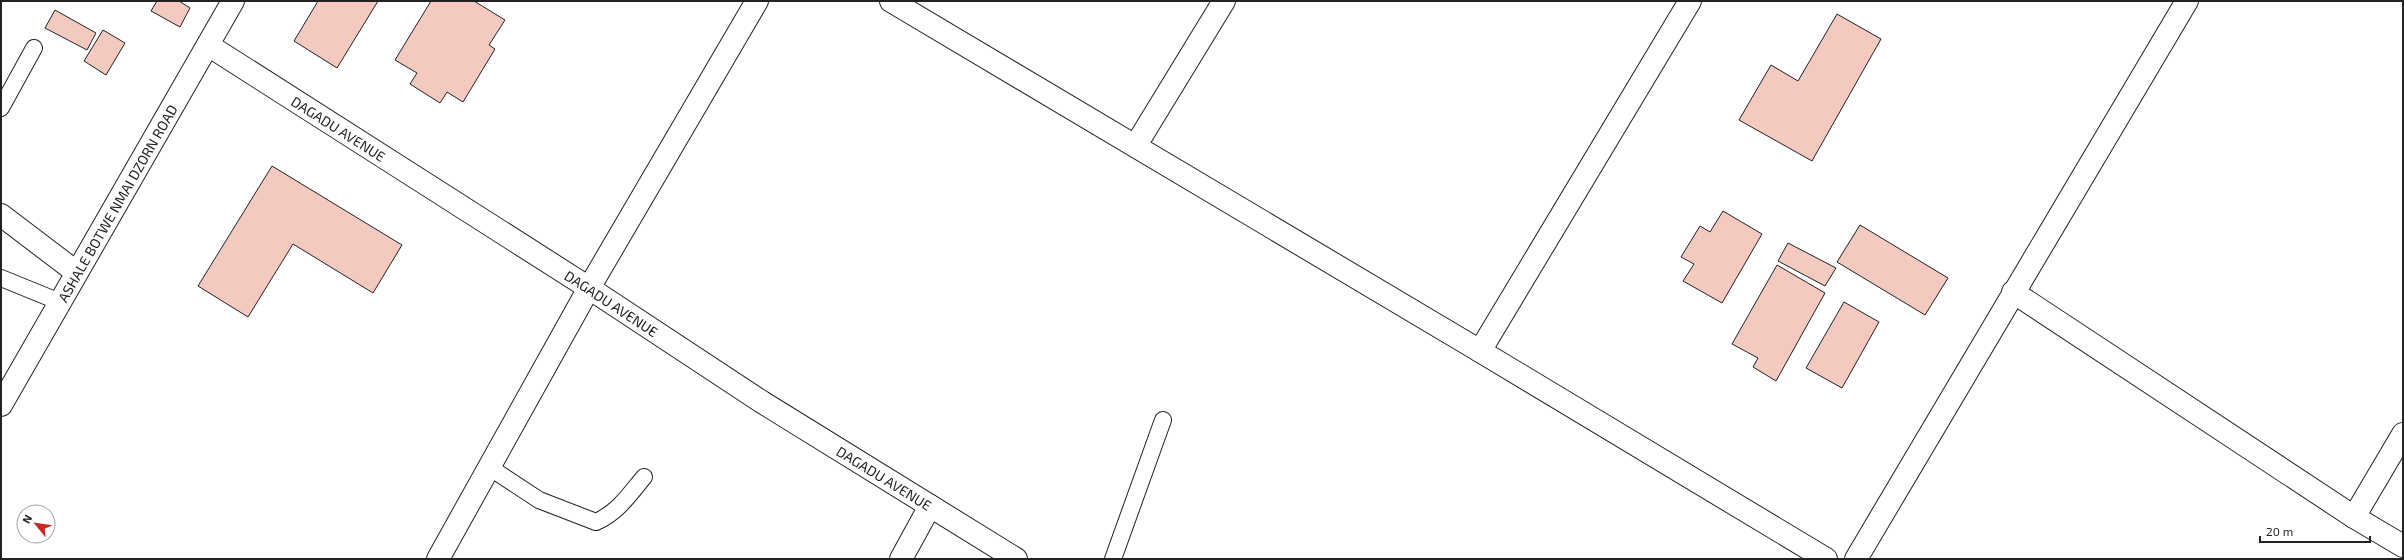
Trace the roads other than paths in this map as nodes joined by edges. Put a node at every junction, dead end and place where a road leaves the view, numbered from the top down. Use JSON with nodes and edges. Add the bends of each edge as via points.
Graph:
{"nodes":[{"id":1,"x":233,"y":1,"type":"edge"},
{"id":2,"x":757,"y":1,"type":"edge"},
{"id":3,"x":892,"y":1,"type":"edge"},
{"id":4,"x":1224,"y":1,"type":"edge"},
{"id":5,"x":1690,"y":1,"type":"edge"},
{"id":6,"x":2187,"y":1,"type":"edge"},
{"id":7,"x":208,"y":45,"type":"junction"},
{"id":8,"x":34,"y":48,"type":"dead end"},
{"id":9,"x":1,"y":108,"type":"edge"},
{"id":10,"x":1136,"y":145,"type":"junction"},
{"id":11,"x":1,"y":215,"type":"edge"},
{"id":12,"x":76,"y":272,"type":"junction"},
{"id":13,"x":1,"y":278,"type":"edge"},
{"id":14,"x":589,"y":288,"type":"junction"},
{"id":15,"x":2013,"y":292,"type":"junction"},
{"id":16,"x":60,"y":302,"type":"junction"},
{"id":17,"x":1480,"y":351,"type":"junction"},
{"id":18,"x":1,"y":405,"type":"edge"},
{"id":19,"x":1163,"y":420,"type":"dead end"},
{"id":20,"x":2403,"y":434,"type":"edge"},
{"id":21,"x":489,"y":467,"type":"junction"},
{"id":22,"x":644,"y":477,"type":"dead end"},
{"id":23,"x":930,"y":506,"type":"junction"},
{"id":24,"x":2354,"y":517,"type":"junction"},
{"id":25,"x":2403,"y":546,"type":"edge"},
{"id":26,"x":438,"y":559,"type":"edge"},
{"id":27,"x":901,"y":559,"type":"edge"},
{"id":28,"x":1016,"y":559,"type":"edge"},
{"id":29,"x":1113,"y":559,"type":"edge"},
{"id":30,"x":1826,"y":559,"type":"edge"},
{"id":31,"x":1856,"y":559,"type":"edge"}],
"edges":[{"from":1,"to":7,"type":"street","name":"ASHALE BOTWE NMAI DZORN ROAD"},
{"from":2,"to":14,"type":"street"},
{"from":3,"to":10,"type":"street"},
{"from":4,"to":10,"type":"street"},
{"from":5,"to":17,"type":"street"},
{"from":6,"to":15,"type":"street"},
{"from":7,"to":12,"type":"street","name":"ASHALE BOTWE NMAI DZORN ROAD"},
{"from":7,"to":14,"type":"street","name":"DAGADU AVENUE"},
{"from":8,"to":9,"type":"lane"},
{"from":10,"to":17,"type":"street"},
{"from":11,"to":12,"type":"street"},
{"from":12,"to":16,"type":"street","name":"ASHALE BOTWE NMAI DZORN ROAD"},
{"from":13,"to":16,"type":"lane"},
{"from":14,"to":21,"type":"street"},
{"from":14,"to":23,"type":"street","name":"DAGADU AVENUE","via":[[762,402]]},
{"from":15,"to":24,"type":"street"},
{"from":15,"to":31,"type":"street"},
{"from":16,"to":18,"type":"street","name":"ASHALE BOTWE NMAI DZORN ROAD"},
{"from":17,"to":30,"type":"street"},
{"from":19,"to":29,"type":"lane"},
{"from":20,"to":24,"type":"street"},
{"from":21,"to":22,"type":"lane","via":[[539,500],[596,522],[610,516],[622,505]]},
{"from":21,"to":26,"type":"street"},
{"from":23,"to":27,"type":"street"},
{"from":23,"to":28,"type":"street","name":"DAGADU AVENUE"},
{"from":24,"to":25,"type":"street"}]}
